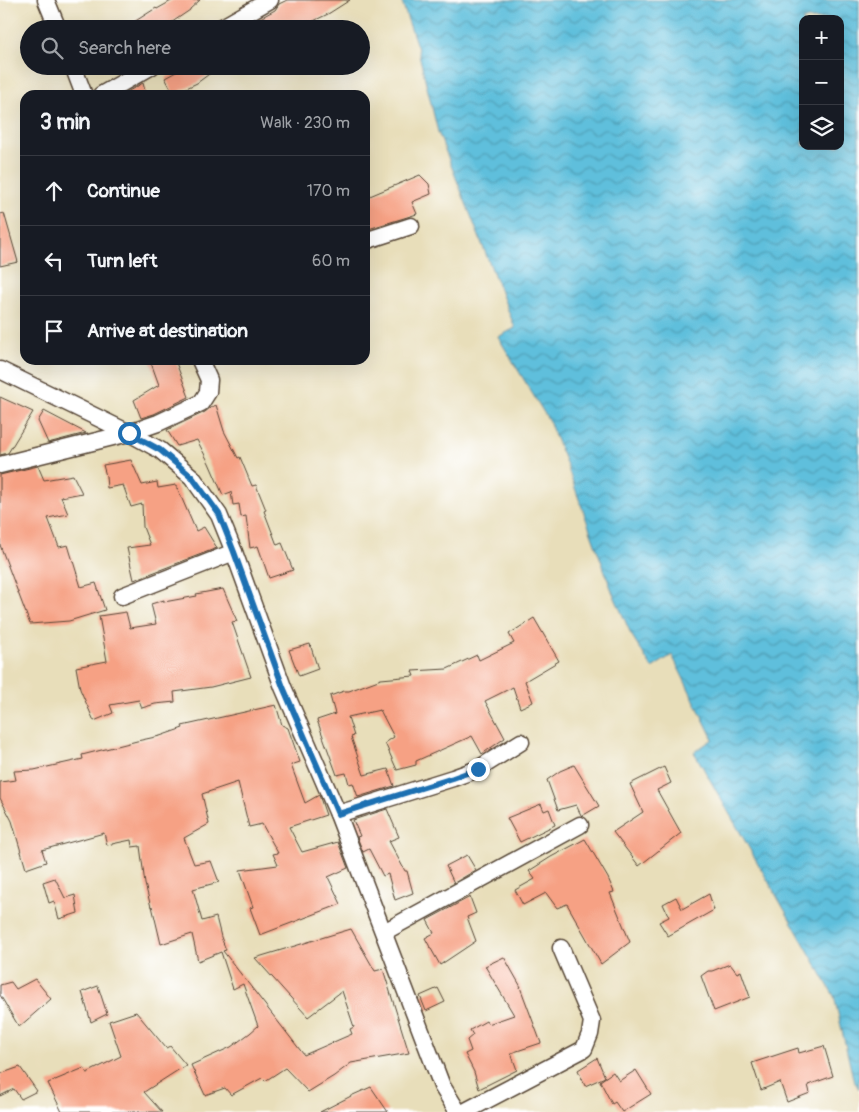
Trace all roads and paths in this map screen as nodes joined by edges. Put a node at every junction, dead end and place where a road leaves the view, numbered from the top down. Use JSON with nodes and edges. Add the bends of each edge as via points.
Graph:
{"nodes":[{"id":1,"x":46,"y":0,"type":"edge"},
{"id":2,"x":270,"y":0,"type":"edge"},
{"id":3,"x":54,"y":20,"type":"edge"},
{"id":4,"x":235,"y":20,"type":"edge"},
{"id":5,"x":76,"y":75,"type":"edge"},
{"id":6,"x":136,"y":75,"type":"edge"},
{"id":7,"x":82,"y":90,"type":"edge"},
{"id":8,"x":110,"y":90,"type":"edge"},
{"id":9,"x":411,"y":226,"type":"dead end"},
{"id":10,"x":370,"y":239,"type":"edge"},
{"id":11,"x":202,"y":365,"type":"edge"},
{"id":12,"x":0,"y":370,"type":"edge"},
{"id":13,"x":129,"y":433,"type":"junction"},
{"id":14,"x":0,"y":465,"type":"edge"},
{"id":15,"x":234,"y":552,"type":"junction"},
{"id":16,"x":122,"y":596,"type":"dead end"},
{"id":17,"x":522,"y":742,"type":"dead end"},
{"id":18,"x":338,"y":814,"type":"junction"},
{"id":19,"x":580,"y":825,"type":"dead end"},
{"id":20,"x":384,"y":932,"type":"junction"},
{"id":21,"x":561,"y":948,"type":"dead end"},
{"id":22,"x":458,"y":1112,"type":"edge"},
{"id":23,"x":464,"y":1112,"type":"edge"}],
"edges":[{"from":1,"to":3,"type":"street"},
{"from":2,"to":4,"type":"street"},
{"from":5,"to":7,"type":"street"},
{"from":6,"to":8,"type":"street"},
{"from":9,"to":10,"type":"street"},
{"from":11,"to":13,"type":"street","via":[[209,380],[208,392],[201,402]]},
{"from":12,"to":13,"type":"street"},
{"from":13,"to":14,"type":"street"},
{"from":13,"to":15,"type":"street","via":[[160,450],[192,477],[219,514]]},
{"from":15,"to":16,"type":"street"},
{"from":15,"to":18,"type":"street","via":[[283,687]]},
{"from":17,"to":18,"type":"street","via":[[478,769]]},
{"from":18,"to":20,"type":"street"},
{"from":19,"to":20,"type":"street"},
{"from":20,"to":22,"type":"street","via":[[442,1086]]},
{"from":21,"to":23,"type":"street","via":[[592,1021],[584,1049]]}]}
